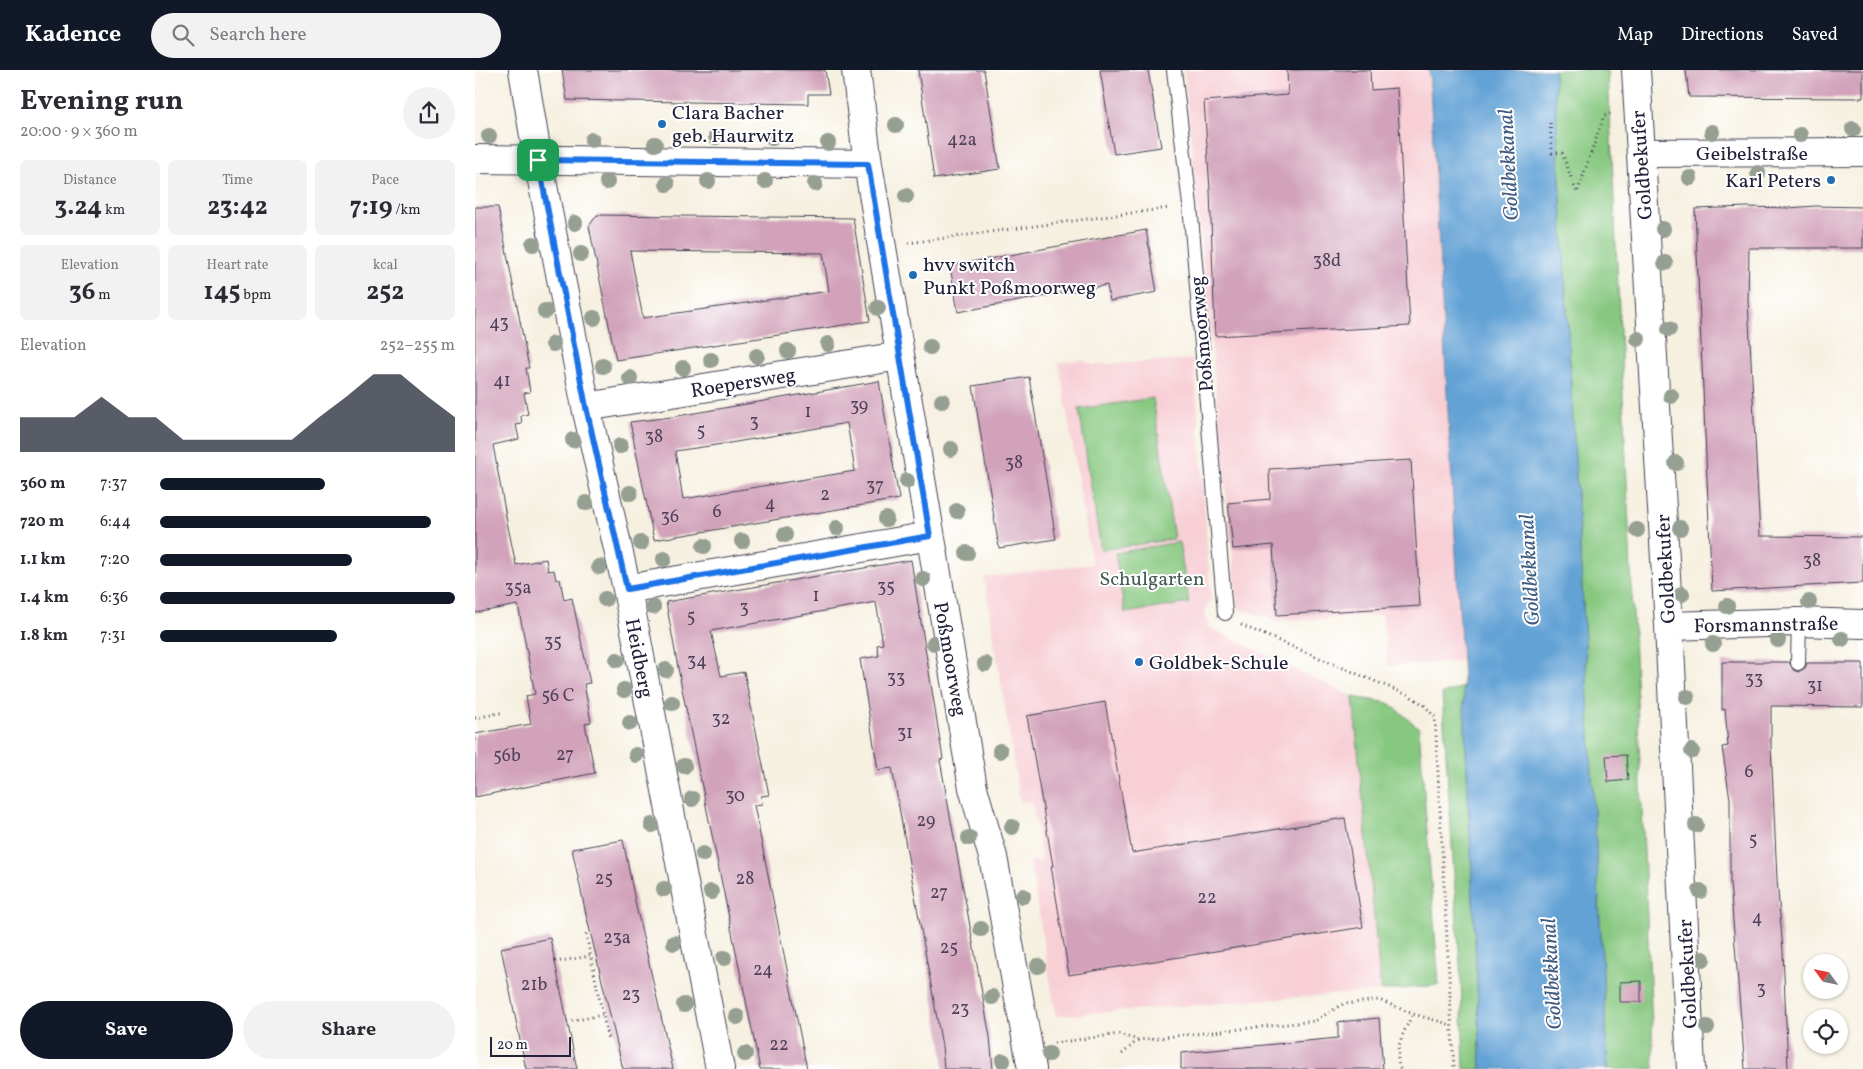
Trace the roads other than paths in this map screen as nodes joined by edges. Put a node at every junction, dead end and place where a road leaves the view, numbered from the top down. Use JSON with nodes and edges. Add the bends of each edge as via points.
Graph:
{"nodes":[{"id":1,"x":523,"y":70,"type":"edge"},
{"id":2,"x":856,"y":70,"type":"edge"},
{"id":3,"x":1175,"y":70,"type":"edge"},
{"id":4,"x":1636,"y":70,"type":"edge"},
{"id":5,"x":1863,"y":152,"type":"edge"},
{"id":6,"x":1641,"y":154,"type":"junction"},
{"id":7,"x":475,"y":159,"type":"edge"},
{"id":8,"x":538,"y":160,"type":"junction"},
{"id":9,"x":868,"y":164,"type":"junction"},
{"id":10,"x":901,"y":356,"type":"junction"},
{"id":11,"x":586,"y":407,"type":"junction"},
{"id":12,"x":930,"y":536,"type":"junction"},
{"id":13,"x":627,"y":589,"type":"junction"},
{"id":14,"x":1225,"y":613,"type":"road end"},
{"id":15,"x":1799,"y":622,"type":"junction"},
{"id":16,"x":1863,"y":624,"type":"edge"},
{"id":17,"x":1669,"y":626,"type":"junction"},
{"id":18,"x":1798,"y":663,"type":"dead end"},
{"id":19,"x":720,"y":1069,"type":"edge"},
{"id":20,"x":1031,"y":1069,"type":"edge"},
{"id":21,"x":1691,"y":1069,"type":"edge"}],
"edges":[{"from":1,"to":8,"type":"street","name":"Heidberg"},
{"from":2,"to":9,"type":"street","name":"Poßmoorweg"},
{"from":3,"to":14,"type":"lane","name":"Poßmoorweg","via":[[1191,205]]},
{"from":4,"to":6,"type":"street","name":"Goldbekufer"},
{"from":5,"to":6,"type":"street","name":"Geibelstraße"},
{"from":6,"to":17,"type":"street","name":"Goldbekufer"},
{"from":7,"to":8,"type":"street"},
{"from":8,"to":9,"type":"street"},
{"from":8,"to":11,"type":"street","name":"Heidberg"},
{"from":9,"to":10,"type":"street","name":"Poßmoorweg"},
{"from":10,"to":11,"type":"street","name":"Roepersweg"},
{"from":10,"to":12,"type":"street","name":"Poßmoorweg"},
{"from":11,"to":13,"type":"street","name":"Heidberg"},
{"from":12,"to":13,"type":"street"},
{"from":12,"to":20,"type":"street","name":"Poßmoorweg","via":[[973,788],[993,857]]},
{"from":13,"to":19,"type":"street","name":"Heidberg"},
{"from":15,"to":16,"type":"street","name":"Forsmannstraße"},
{"from":15,"to":17,"type":"street","name":"Forsmannstraße"},
{"from":15,"to":18,"type":"lane"},
{"from":17,"to":21,"type":"street","name":"Goldbekufer"}]}
